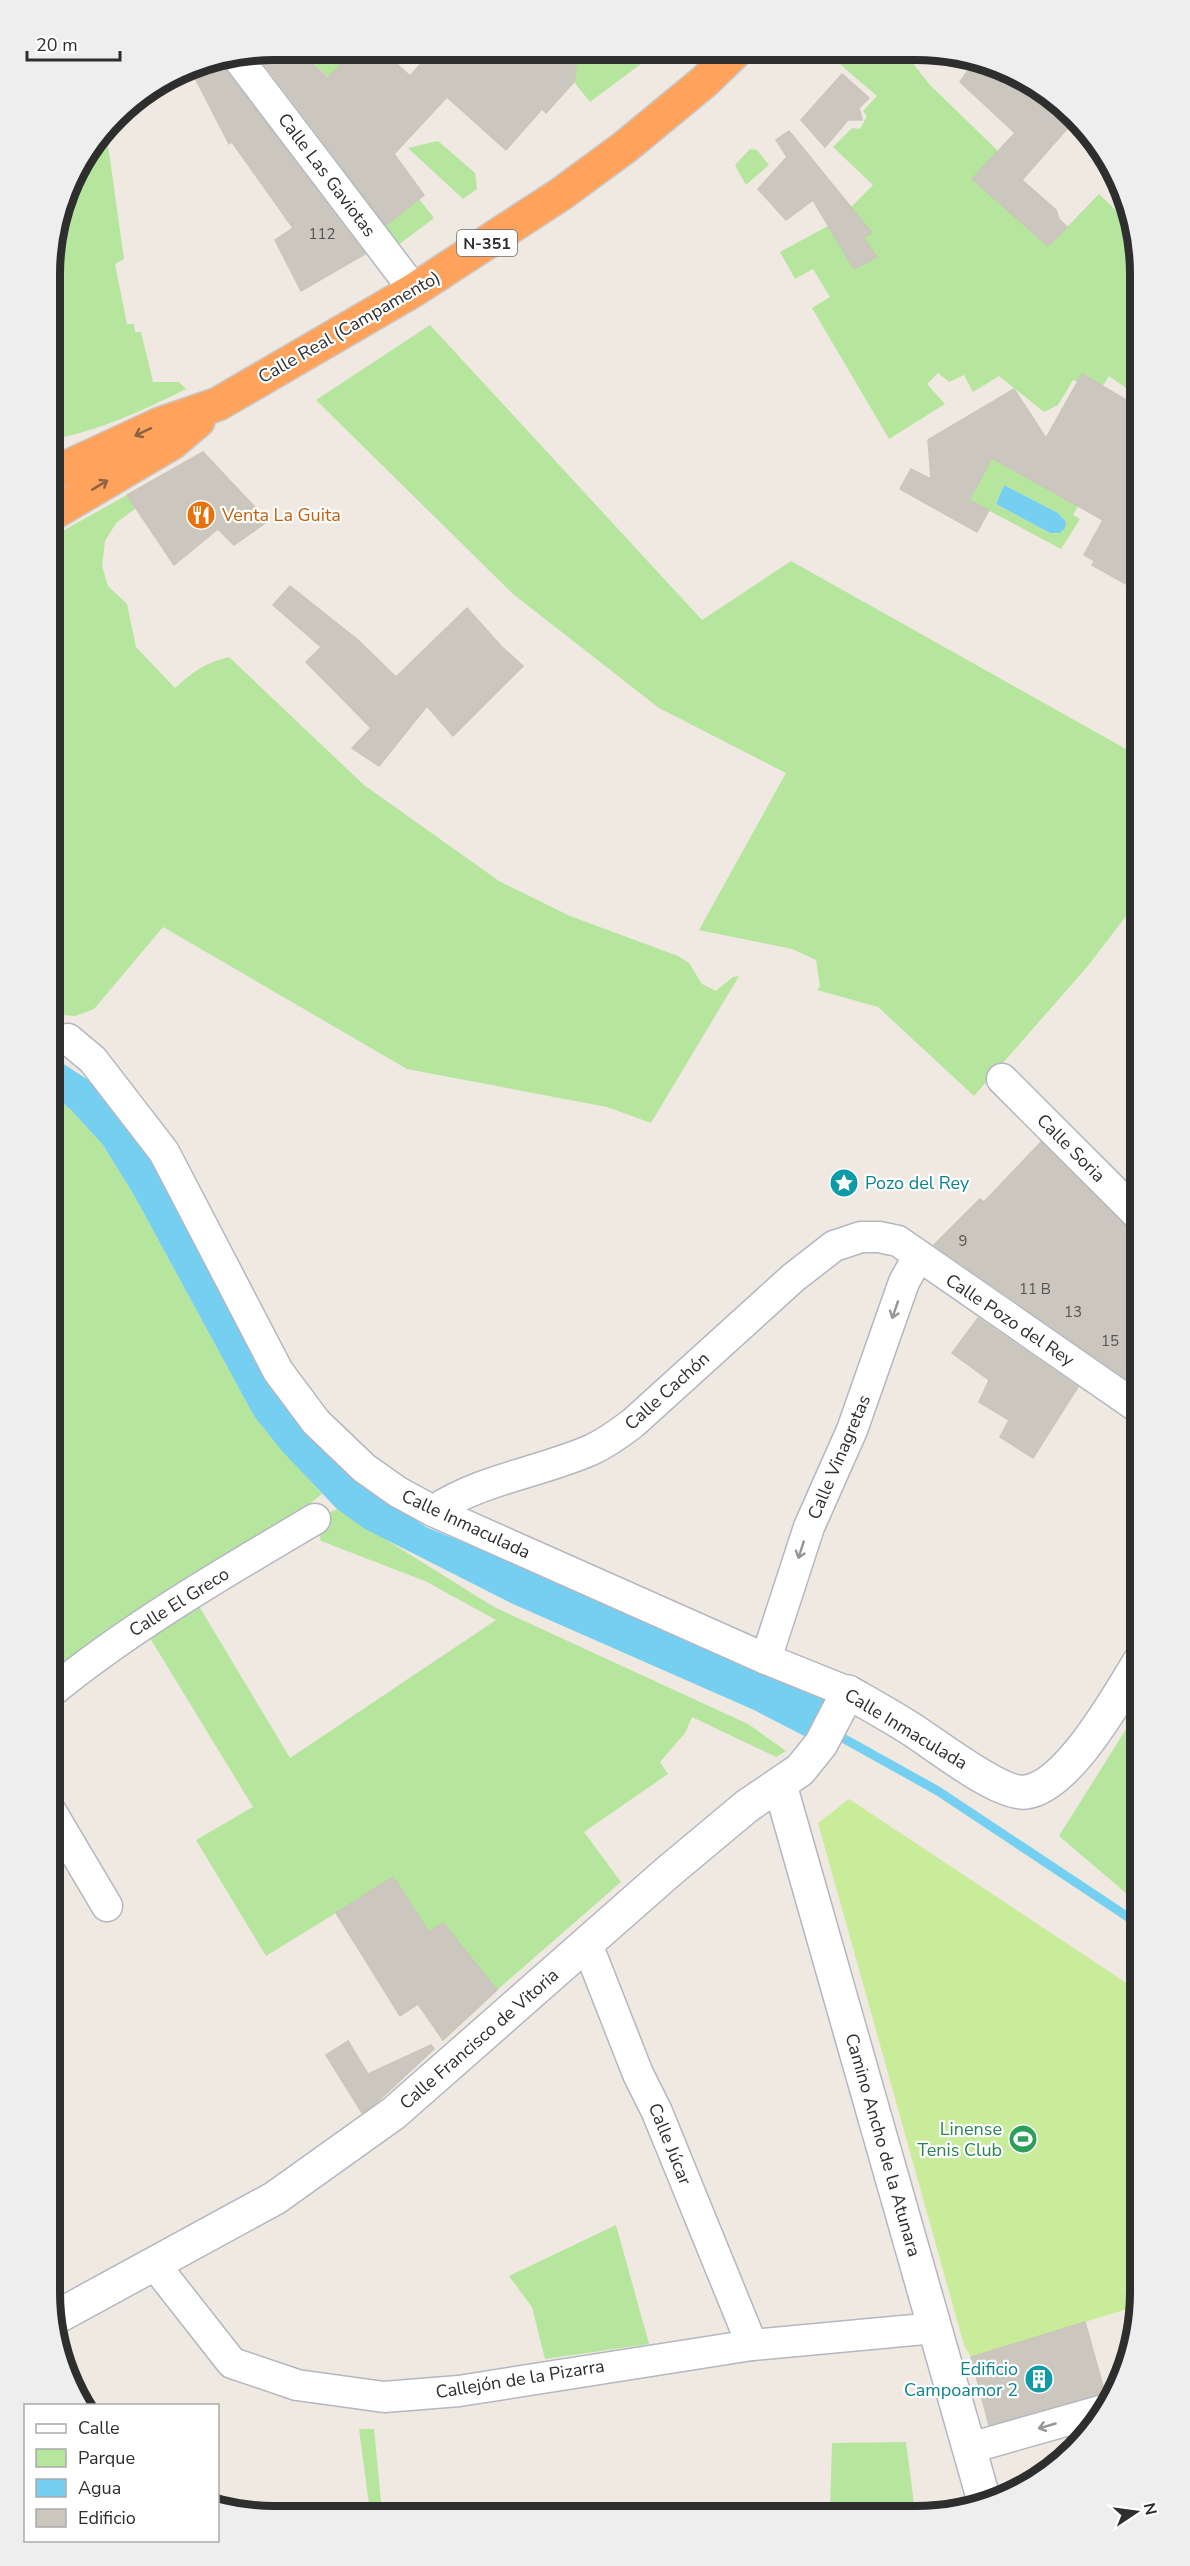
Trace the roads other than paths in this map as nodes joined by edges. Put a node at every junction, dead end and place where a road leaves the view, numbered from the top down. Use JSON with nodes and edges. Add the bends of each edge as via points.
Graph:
{"nodes":[{"id":1,"x":727,"y":60,"type":"edge"},
{"id":2,"x":241,"y":63,"type":"edge"},
{"id":3,"x":414,"y":290,"type":"junction"},
{"id":4,"x":218,"y":404,"type":"junction"},
{"id":5,"x":60,"y":470,"type":"edge"},
{"id":6,"x":60,"y":509,"type":"edge"},
{"id":7,"x":68,"y":1039,"type":"dead end"},
{"id":8,"x":1002,"y":1079,"type":"dead end"},
{"id":9,"x":1130,"y":1207,"type":"edge"},
{"id":10,"x":879,"y":1237,"type":"joint"},
{"id":11,"x":918,"y":1257,"type":"junction"},
{"id":12,"x":1130,"y":1401,"type":"edge"},
{"id":13,"x":433,"y":1511,"type":"junction"},
{"id":14,"x":315,"y":1519,"type":"dead end"},
{"id":15,"x":766,"y":1659,"type":"junction"},
{"id":16,"x":1130,"y":1677,"type":"edge"},
{"id":17,"x":60,"y":1685,"type":"edge"},
{"id":18,"x":846,"y":1697,"type":"junction"},
{"id":19,"x":780,"y":1785,"type":"junction"},
{"id":20,"x":60,"y":1827,"type":"edge"},
{"id":21,"x":106,"y":1906,"type":"dead end"},
{"id":22,"x":587,"y":1944,"type":"junction"},
{"id":23,"x":155,"y":2265,"type":"junction"},
{"id":24,"x":61,"y":2315,"type":"edge"},
{"id":25,"x":935,"y":2328,"type":"junction"},
{"id":26,"x":752,"y":2345,"type":"junction"},
{"id":27,"x":1092,"y":2413,"type":"edge"},
{"id":28,"x":970,"y":2448,"type":"junction"},
{"id":29,"x":984,"y":2495,"type":"edge"}],
"edges":[{"from":1,"to":3,"type":"highway","name":"Calle Real (Campamento)","number":"N-351","via":[[626,147]]},
{"from":2,"to":3,"type":"street","name":"Calle Las Gaviotas"},
{"from":3,"to":4,"type":"highway","name":"Calle Real (Campamento)","number":"N-351"},
{"from":4,"to":5,"type":"highway","name":"Calle Real (Campamento)","number":"N-351","one_way":true,"via":[[160,424]]},
{"from":6,"to":4,"type":"highway","number":"N-351","one_way":true,"via":[[172,443]]},
{"from":7,"to":13,"type":"street","name":"Calle Inmaculada","via":[[93,1060],[164,1152],[278,1371],[316,1422],[364,1468]]},
{"from":8,"to":9,"type":"street","name":"Calle Soria"},
{"from":10,"to":11,"type":"street","name":"Calle Pozo del Rey","via":[[898,1241]]},
{"from":10,"to":13,"type":"street","name":"Calle Cachón","via":[[861,1237],[834,1246],[612,1439],[567,1459],[476,1487]]},
{"from":11,"to":12,"type":"street","name":"Calle Pozo del Rey"},
{"from":11,"to":15,"type":"street","name":"Calle Vinagretas","one_way":true,"via":[[904,1282],[852,1430],[809,1527]]},
{"from":13,"to":15,"type":"street","name":"Calle Inmaculada"},
{"from":14,"to":17,"type":"street","name":"Calle El Greco","via":[[96,1655]]},
{"from":15,"to":18,"type":"street","name":"Calle Inmaculada"},
{"from":16,"to":18,"type":"street","name":"Calle Inmaculada","via":[[1094,1735],[1075,1756],[1042,1787],[1018,1793],[987,1780],[909,1728]]},
{"from":18,"to":19,"type":"street","name":"Calle Francisco de Vitoria","via":[[821,1744],[800,1770]]},
{"from":19,"to":22,"type":"street","name":"Calle Francisco de Vitoria","via":[[747,1806]]},
{"from":19,"to":25,"type":"street","name":"Camino Ancho de la Atunara"},
{"from":20,"to":21,"type":"street"},
{"from":22,"to":23,"type":"street","name":"Calle Francisco de Vitoria","via":[[425,2088],[353,2144],[275,2198]]},
{"from":22,"to":26,"type":"street","name":"Calle Júcar"},
{"from":23,"to":24,"type":"street","name":"Calle Francisco de Vitoria"},
{"from":23,"to":26,"type":"street","name":"Callejón de la Pizarra","via":[[232,2363],[297,2385],[384,2397],[459,2391]]},
{"from":25,"to":26,"type":"street","name":"Callejón de la Pizarra"},
{"from":25,"to":28,"type":"street","name":"Camino Ancho de la Atunara"},
{"from":27,"to":28,"type":"street","one_way":true},
{"from":28,"to":29,"type":"street","name":"Camino Ancho de la Atunara"}]}
